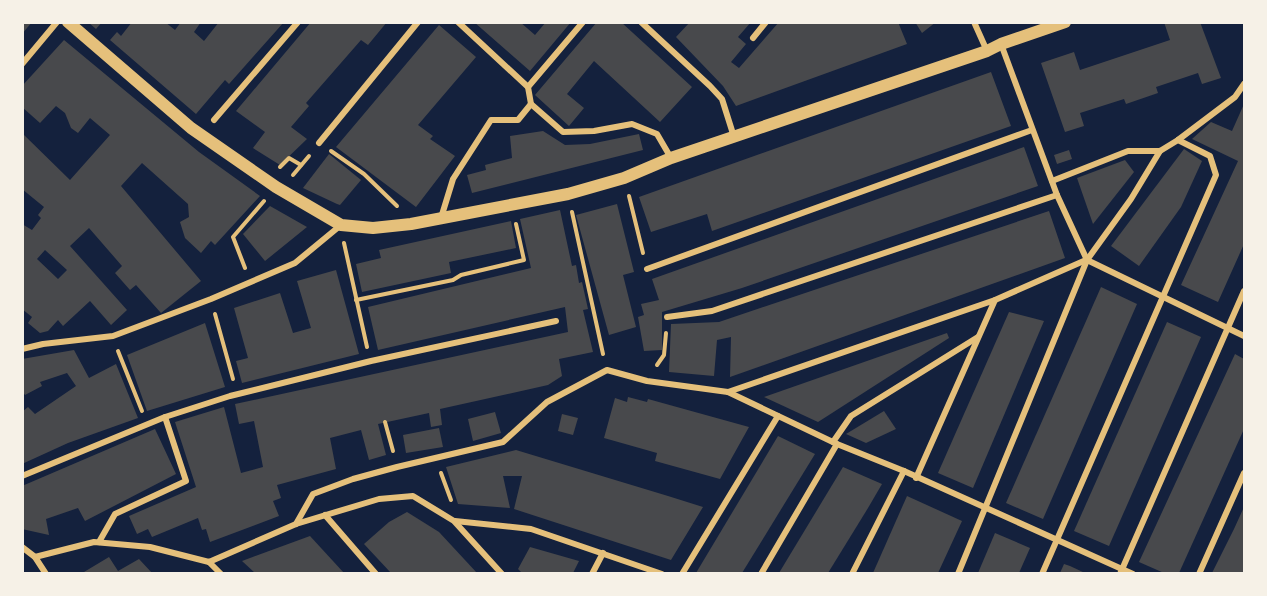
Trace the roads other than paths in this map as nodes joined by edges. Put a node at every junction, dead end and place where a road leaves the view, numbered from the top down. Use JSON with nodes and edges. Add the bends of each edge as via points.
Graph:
{"nodes":[{"id":1,"x":57,"y":22,"type":"edge"},
{"id":2,"x":68,"y":22,"type":"edge"},
{"id":3,"x":298,"y":22,"type":"edge"},
{"id":4,"x":418,"y":22,"type":"edge"},
{"id":5,"x":458,"y":22,"type":"edge"},
{"id":6,"x":583,"y":22,"type":"edge"},
{"id":7,"x":641,"y":22,"type":"edge"},
{"id":8,"x":766,"y":22,"type":"edge"},
{"id":9,"x":974,"y":22,"type":"edge"},
{"id":10,"x":1065,"y":22,"type":"edge"},
{"id":11,"x":753,"y":38,"type":"dead end"},
{"id":12,"x":1001,"y":44,"type":"junction"},
{"id":13,"x":987,"y":51,"type":"junction"},
{"id":14,"x":22,"y":64,"type":"edge"},
{"id":15,"x":1245,"y":84,"type":"edge"},
{"id":16,"x":528,"y":87,"type":"junction"},
{"id":17,"x":531,"y":104,"type":"junction"},
{"id":18,"x":213,"y":120,"type":"dead end"},
{"id":19,"x":1032,"y":130,"type":"junction"},
{"id":20,"x":734,"y":136,"type":"junction"},
{"id":21,"x":1178,"y":140,"type":"junction"},
{"id":22,"x":320,"y":142,"type":"road end"},
{"id":23,"x":1160,"y":151,"type":"junction"},
{"id":24,"x":671,"y":158,"type":"junction"},
{"id":25,"x":1052,"y":181,"type":"junction"},
{"id":26,"x":1057,"y":195,"type":"junction"},
{"id":27,"x":441,"y":219,"type":"junction"},
{"id":28,"x":341,"y":225,"type":"junction"},
{"id":29,"x":1086,"y":260,"type":"junction"},
{"id":30,"x":647,"y":268,"type":"road end"},
{"id":31,"x":1245,"y":291,"type":"edge"},
{"id":32,"x":1163,"y":296,"type":"junction"},
{"id":33,"x":996,"y":300,"type":"junction"},
{"id":34,"x":667,"y":317,"type":"road end"},
{"id":35,"x":556,"y":321,"type":"dead end"},
{"id":36,"x":1229,"y":327,"type":"junction"},
{"id":37,"x":979,"y":336,"type":"junction"},
{"id":38,"x":1245,"y":336,"type":"edge"},
{"id":39,"x":22,"y":349,"type":"edge"},
{"id":40,"x":728,"y":392,"type":"junction"},
{"id":41,"x":778,"y":416,"type":"junction"},
{"id":42,"x":165,"y":417,"type":"junction"},
{"id":43,"x":835,"y":443,"type":"junction"},
{"id":44,"x":904,"y":471,"type":"junction"},
{"id":45,"x":1245,"y":473,"type":"edge"},
{"id":46,"x":22,"y":476,"type":"edge"},
{"id":47,"x":916,"y":478,"type":"junction"},
{"id":48,"x":986,"y":508,"type":"junction"},
{"id":49,"x":325,"y":515,"type":"junction"},
{"id":50,"x":454,"y":521,"type":"junction"},
{"id":51,"x":296,"y":524,"type":"junction"},
{"id":52,"x":1057,"y":539,"type":"junction"},
{"id":53,"x":99,"y":542,"type":"junction"},
{"id":54,"x":22,"y":547,"type":"edge"},
{"id":55,"x":603,"y":554,"type":"junction"},
{"id":56,"x":35,"y":557,"type":"junction"},
{"id":57,"x":209,"y":562,"type":"junction"},
{"id":58,"x":1121,"y":571,"type":"edge"},
{"id":59,"x":46,"y":573,"type":"edge"},
{"id":60,"x":221,"y":573,"type":"edge"},
{"id":61,"x":376,"y":573,"type":"edge"},
{"id":62,"x":502,"y":573,"type":"edge"},
{"id":63,"x":592,"y":573,"type":"edge"},
{"id":64,"x":662,"y":573,"type":"edge"},
{"id":65,"x":682,"y":573,"type":"edge"},
{"id":66,"x":761,"y":573,"type":"edge"},
{"id":67,"x":852,"y":573,"type":"edge"},
{"id":68,"x":958,"y":573,"type":"edge"},
{"id":69,"x":1042,"y":573,"type":"edge"},
{"id":70,"x":1133,"y":573,"type":"edge"},
{"id":71,"x":1199,"y":573,"type":"edge"}],
"edges":[{"from":1,"to":14,"type":"street"},
{"from":2,"to":28,"type":"main road","via":[[191,128],[278,188]]},
{"from":3,"to":18,"type":"street"},
{"from":4,"to":22,"type":"street"},
{"from":5,"to":16,"type":"street"},
{"from":6,"to":16,"type":"street"},
{"from":7,"to":20,"type":"street","via":[[722,99]]},
{"from":8,"to":11,"type":"street"},
{"from":9,"to":13,"type":"street"},
{"from":10,"to":12,"type":"main road"},
{"from":12,"to":13,"type":"main road"},
{"from":12,"to":19,"type":"street"},
{"from":13,"to":20,"type":"main road"},
{"from":15,"to":21,"type":"street","via":[[1235,97]]},
{"from":16,"to":17,"type":"street"},
{"from":17,"to":24,"type":"street","via":[[562,132],[632,124],[657,134]]},
{"from":17,"to":27,"type":"street","via":[[518,120],[491,120],[453,179]]},
{"from":19,"to":25,"type":"street"},
{"from":19,"to":30,"type":"street"},
{"from":20,"to":24,"type":"main road"},
{"from":21,"to":23,"type":"street"},
{"from":21,"to":32,"type":"street","via":[[1210,156],[1216,175]]},
{"from":23,"to":25,"type":"street","via":[[1128,151]]},
{"from":23,"to":29,"type":"street"},
{"from":24,"to":27,"type":"main road","via":[[624,178],[567,194]]},
{"from":25,"to":26,"type":"street"},
{"from":26,"to":29,"type":"street"},
{"from":26,"to":34,"type":"street","via":[[712,311]]},
{"from":27,"to":28,"type":"main road","via":[[373,228]]},
{"from":28,"to":39,"type":"street","via":[[295,264],[211,299],[112,336]]},
{"from":29,"to":32,"type":"street"},
{"from":29,"to":33,"type":"street"},
{"from":29,"to":48,"type":"street"},
{"from":31,"to":36,"type":"street"},
{"from":32,"to":36,"type":"street"},
{"from":32,"to":52,"type":"street"},
{"from":33,"to":37,"type":"street"},
{"from":33,"to":40,"type":"street"},
{"from":35,"to":42,"type":"street","via":[[237,394]]},
{"from":36,"to":38,"type":"street"},
{"from":36,"to":58,"type":"street"},
{"from":37,"to":43,"type":"street","via":[[851,416]]},
{"from":37,"to":47,"type":"street"},
{"from":40,"to":41,"type":"street"},
{"from":40,"to":51,"type":"street","via":[[647,381],[607,370],[547,402],[503,442],[353,479],[313,494]]},
{"from":41,"to":43,"type":"street"},
{"from":41,"to":65,"type":"street"},
{"from":42,"to":46,"type":"street"},
{"from":42,"to":53,"type":"street","via":[[186,481],[115,514]]},
{"from":43,"to":44,"type":"street"},
{"from":43,"to":66,"type":"street"},
{"from":44,"to":47,"type":"street"},
{"from":44,"to":67,"type":"street"},
{"from":45,"to":71,"type":"street"},
{"from":47,"to":48,"type":"street"},
{"from":48,"to":52,"type":"street"},
{"from":48,"to":68,"type":"street"},
{"from":49,"to":50,"type":"street","via":[[379,499],[413,496]]},
{"from":49,"to":51,"type":"street"},
{"from":49,"to":61,"type":"street"},
{"from":50,"to":55,"type":"street","via":[[531,529]]},
{"from":50,"to":62,"type":"street"},
{"from":51,"to":57,"type":"street"},
{"from":52,"to":58,"type":"street"},
{"from":52,"to":69,"type":"street"},
{"from":53,"to":56,"type":"street"},
{"from":53,"to":57,"type":"street","via":[[150,548]]},
{"from":54,"to":56,"type":"street"},
{"from":55,"to":63,"type":"street"},
{"from":55,"to":64,"type":"street"},
{"from":56,"to":59,"type":"street"},
{"from":57,"to":60,"type":"street"},
{"from":58,"to":70,"type":"street"}]}
